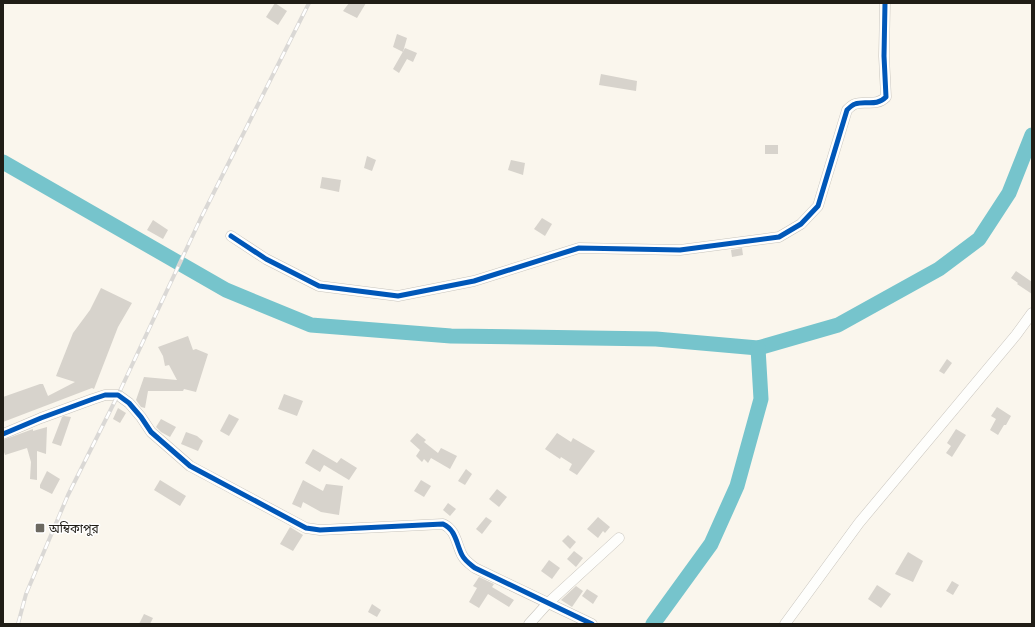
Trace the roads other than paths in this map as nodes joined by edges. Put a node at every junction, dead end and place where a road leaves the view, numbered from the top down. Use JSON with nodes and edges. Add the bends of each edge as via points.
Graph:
{"nodes":[{"id":1,"x":885,"y":3,"type":"edge"},
{"id":2,"x":231,"y":236,"type":"dead end"},
{"id":3,"x":1032,"y":313,"type":"edge"},
{"id":4,"x":3,"y":434,"type":"edge"},
{"id":5,"x":619,"y":538,"type":"dead end"},
{"id":6,"x":548,"y":603,"type":"junction"},
{"id":7,"x":529,"y":624,"type":"edge"},
{"id":8,"x":592,"y":624,"type":"edge"},
{"id":9,"x":785,"y":624,"type":"edge"}],
"edges":[{"from":1,"to":2,"type":"street","via":[[886,97],[875,102],[856,104],[847,110],[818,206],[801,224],[779,237],[680,250],[579,248],[474,281],[398,296],[319,286],[266,259]]},
{"from":3,"to":9,"type":"street","via":[[859,523]]},
{"from":4,"to":6,"type":"street","via":[[75,405],[105,395],[118,395],[130,403],[151,432],[190,466],[306,528],[320,530],[443,524],[453,530],[467,563]]},
{"from":5,"to":6,"type":"street"},
{"from":6,"to":7,"type":"street"},
{"from":6,"to":8,"type":"street"}]}
